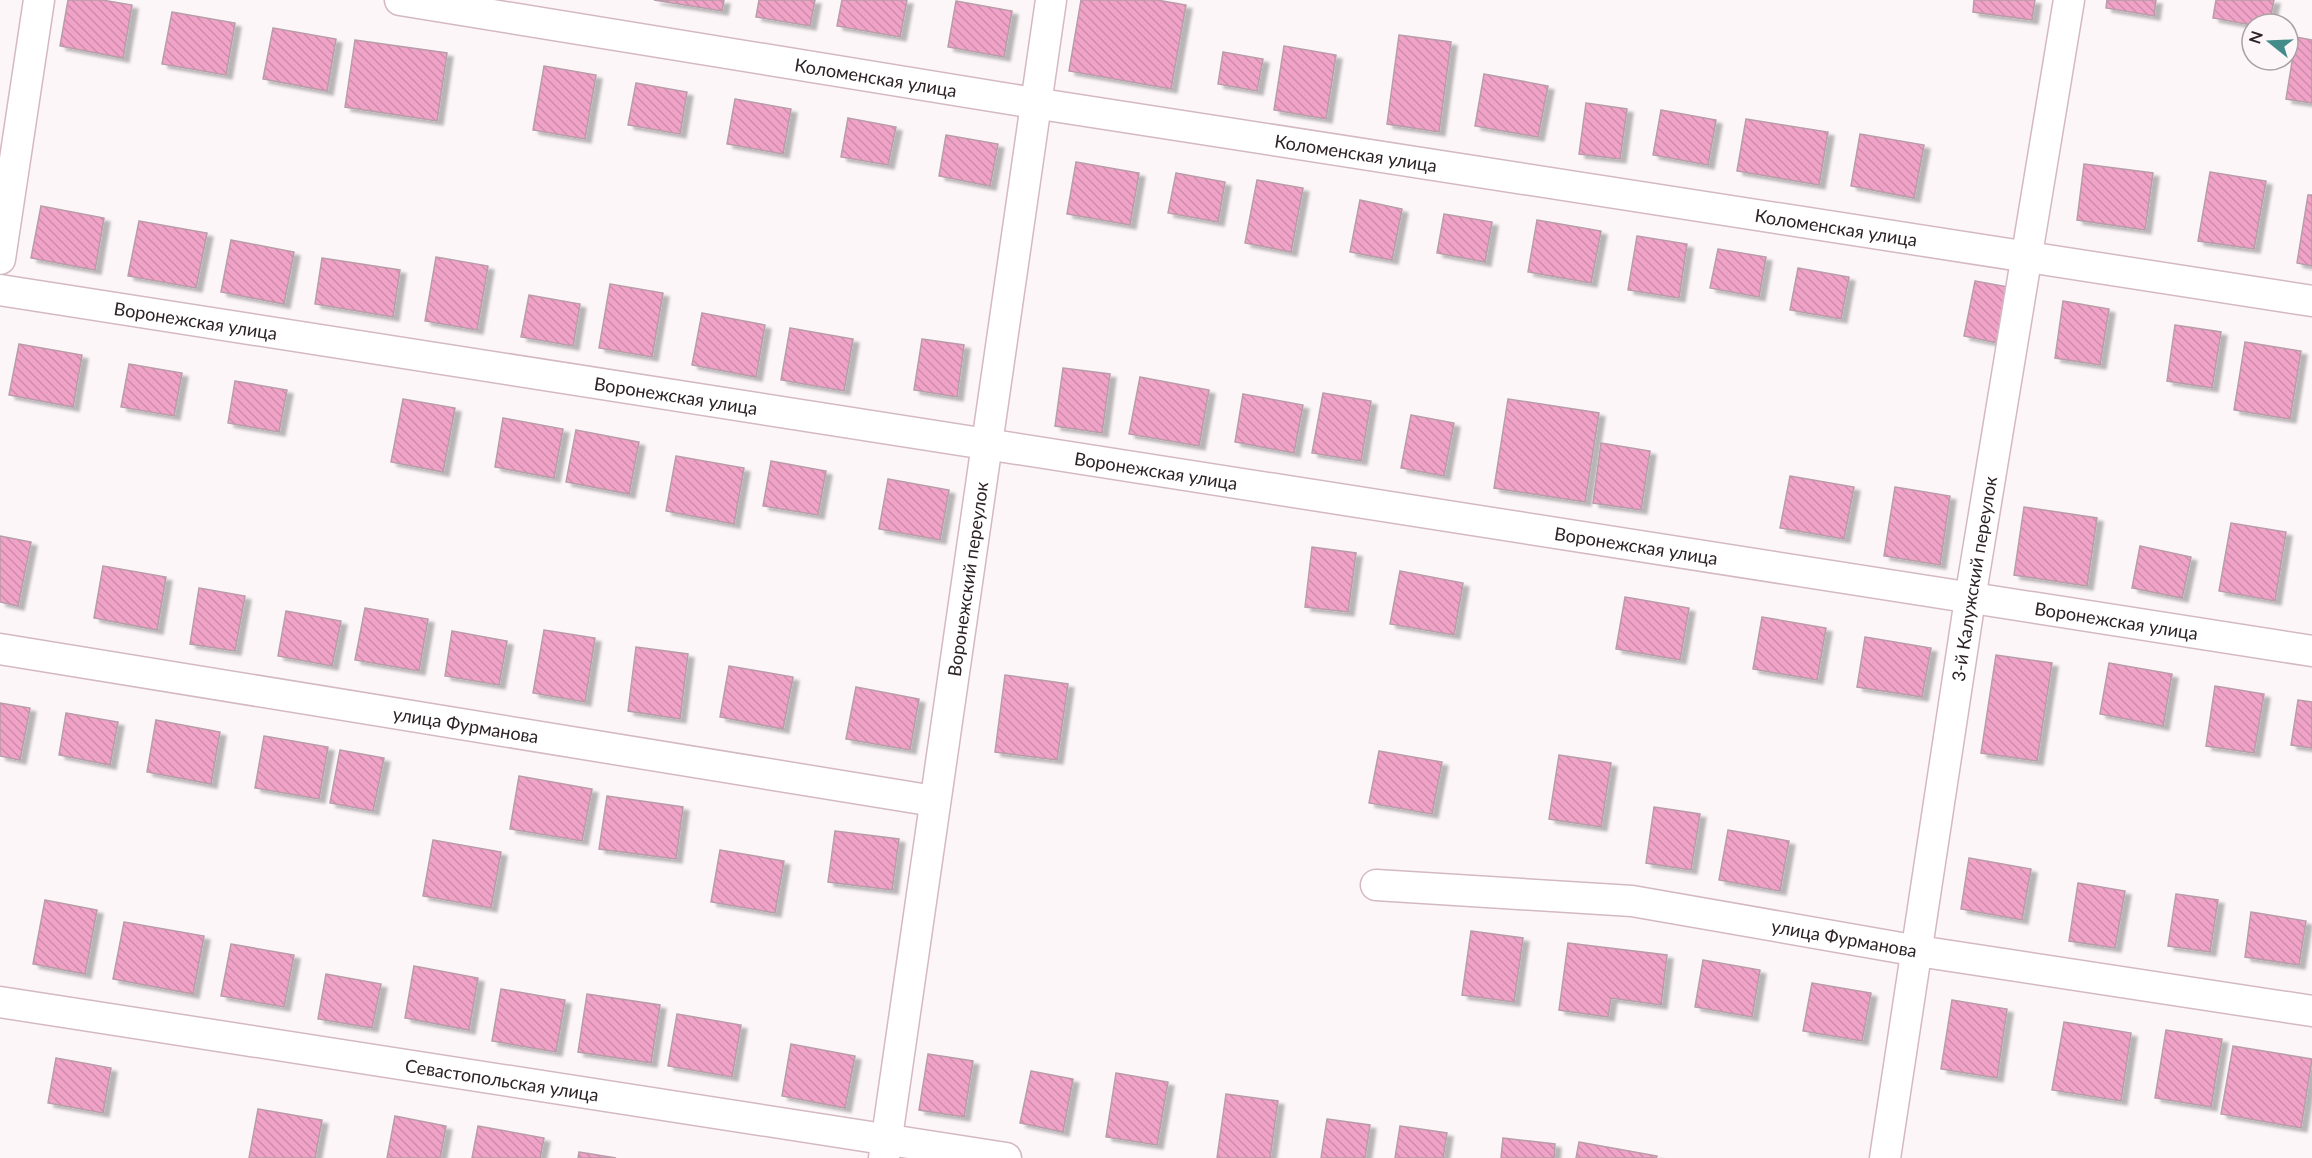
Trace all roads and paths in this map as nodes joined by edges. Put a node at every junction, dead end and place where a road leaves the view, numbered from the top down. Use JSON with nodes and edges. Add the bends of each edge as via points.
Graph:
{"nodes":[{"id":1,"x":39,"y":0,"type":"edge"},
{"id":2,"x":400,"y":0,"type":"edge"},
{"id":3,"x":1051,"y":0,"type":"edge"},
{"id":4,"x":2069,"y":0,"type":"edge"},
{"id":5,"x":1034,"y":103,"type":"junction"},
{"id":6,"x":2028,"y":255,"type":"junction"},
{"id":7,"x":0,"y":259,"type":"edge"},
{"id":8,"x":0,"y":290,"type":"edge"},
{"id":9,"x":2312,"y":301,"type":"edge"},
{"id":10,"x":987,"y":446,"type":"junction"},
{"id":11,"x":1970,"y":599,"type":"junction"},
{"id":12,"x":0,"y":649,"type":"edge"},
{"id":13,"x":2312,"y":651,"type":"edge"},
{"id":14,"x":934,"y":801,"type":"junction"},
{"id":15,"x":1376,"y":885,"type":"dead end"},
{"id":16,"x":1918,"y":951,"type":"junction"},
{"id":17,"x":0,"y":1002,"type":"edge"},
{"id":18,"x":2312,"y":1011,"type":"edge"},
{"id":19,"x":885,"y":1148,"type":"edge"},
{"id":20,"x":1006,"y":1158,"type":"edge"},
{"id":21,"x":1885,"y":1158,"type":"edge"}],
"edges":[{"from":1,"to":7,"type":"street"},
{"from":2,"to":5,"type":"street","name":"Коломенская улица"},
{"from":3,"to":5,"type":"street","name":"Воронежский переулок"},
{"from":4,"to":6,"type":"street","name":"3-й Калужский переулок"},
{"from":5,"to":6,"type":"street","name":"Коломенская улица"},
{"from":5,"to":10,"type":"street","name":"Воронежский переулок"},
{"from":6,"to":9,"type":"street","name":"Коломенская улица"},
{"from":6,"to":11,"type":"street","name":"3-й Калужский переулок"},
{"from":8,"to":10,"type":"street","name":"Воронежская улица"},
{"from":10,"to":11,"type":"street","name":"Воронежская улица"},
{"from":10,"to":14,"type":"street","name":"Воронежский переулок"},
{"from":11,"to":13,"type":"street","name":"Воронежская улица"},
{"from":11,"to":16,"type":"street","name":"3-й Калужский переулок"},
{"from":12,"to":14,"type":"street","name":"улица Фурманова"},
{"from":14,"to":19,"type":"street","name":"Воронежский переулок"},
{"from":15,"to":16,"type":"street","name":"улица Фурманова","via":[[1632,901]]},
{"from":16,"to":18,"type":"street","name":"улица Фурманова"},
{"from":16,"to":21,"type":"street","name":"3-й Калужский переулок"},
{"from":17,"to":19,"type":"street","name":"Севастопольская улица"},
{"from":19,"to":20,"type":"street","name":"Севастопольская улица"}]}
